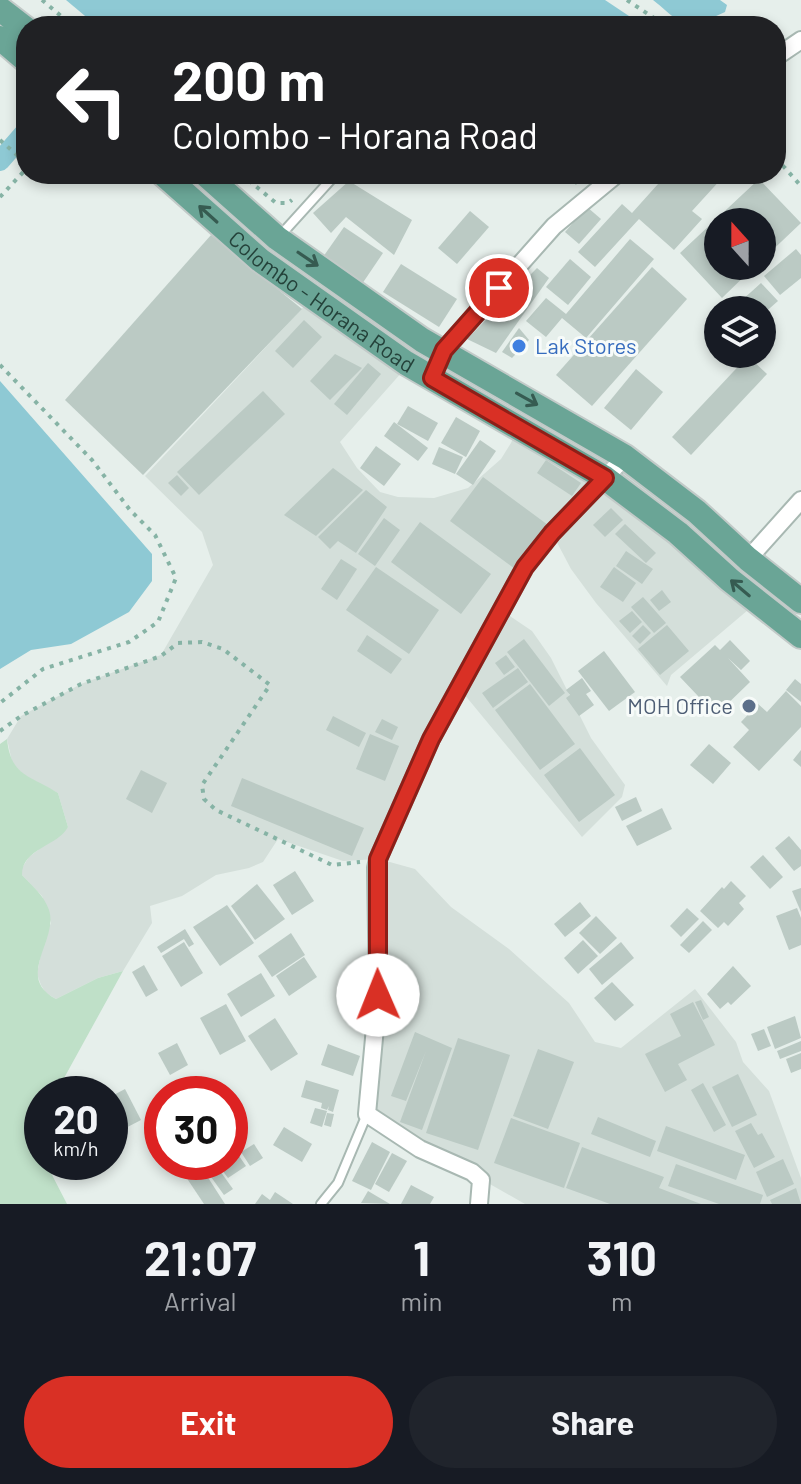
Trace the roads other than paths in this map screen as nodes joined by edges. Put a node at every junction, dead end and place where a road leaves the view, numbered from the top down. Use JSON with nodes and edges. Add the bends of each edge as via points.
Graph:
{"nodes":[{"id":1,"x":0,"y":9,"type":"edge"},
{"id":2,"x":16,"y":21,"type":"edge"},
{"id":3,"x":0,"y":38,"type":"edge"},
{"id":4,"x":16,"y":52,"type":"edge"},
{"id":5,"x":174,"y":184,"type":"edge"},
{"id":6,"x":216,"y":184,"type":"edge"},
{"id":7,"x":327,"y":184,"type":"edge"},
{"id":8,"x":605,"y":184,"type":"edge"},
{"id":9,"x":277,"y":238,"type":"junction"},
{"id":10,"x":444,"y":350,"type":"junction"},
{"id":11,"x":432,"y":378,"type":"junction"},
{"id":12,"x":625,"y":457,"type":"junction"},
{"id":13,"x":605,"y":478,"type":"junction"},
{"id":14,"x":801,"y":500,"type":"edge"},
{"id":15,"x":748,"y":559,"type":"junction"},
{"id":16,"x":801,"y":601,"type":"edge"},
{"id":17,"x":801,"y":636,"type":"edge"},
{"id":18,"x":367,"y":1114,"type":"junction"},
{"id":19,"x":321,"y":1204,"type":"edge"},
{"id":20,"x":479,"y":1204,"type":"edge"}],
"edges":[{"from":1,"to":2,"type":"main road"},
{"from":3,"to":4,"type":"main road"},
{"from":11,"to":5,"type":"main road","name":"Colombo - Horana Road","one_way":true,"via":[[260,260]]},
{"from":6,"to":9,"type":"main road","name":"Colombo - Horana Road"},
{"from":7,"to":9,"type":"lane"},
{"from":8,"to":10,"type":"street","via":[[554,226]]},
{"from":9,"to":10,"type":"main road","name":"Colombo - Horana Road","one_way":true},
{"from":10,"to":11,"type":"street"},
{"from":10,"to":12,"type":"main road","name":"Colombo - Horana Road","one_way":true},
{"from":11,"to":13,"type":"main road","name":"Colombo - Horana Road"},
{"from":12,"to":13,"type":"street"},
{"from":12,"to":15,"type":"main road","name":"Colombo - Horana Road"},
{"from":17,"to":13,"type":"main road","name":"Colombo - Horana Road","one_way":true},
{"from":13,"to":18,"type":"street","via":[[525,567],[431,739],[378,859],[378,995]]},
{"from":14,"to":15,"type":"street"},
{"from":15,"to":16,"type":"main road","name":"Colombo - Horana Road"},
{"from":18,"to":19,"type":"lane","via":[[338,1183]]},
{"from":18,"to":20,"type":"street","via":[[420,1149],[472,1172],[481,1180]]}]}
